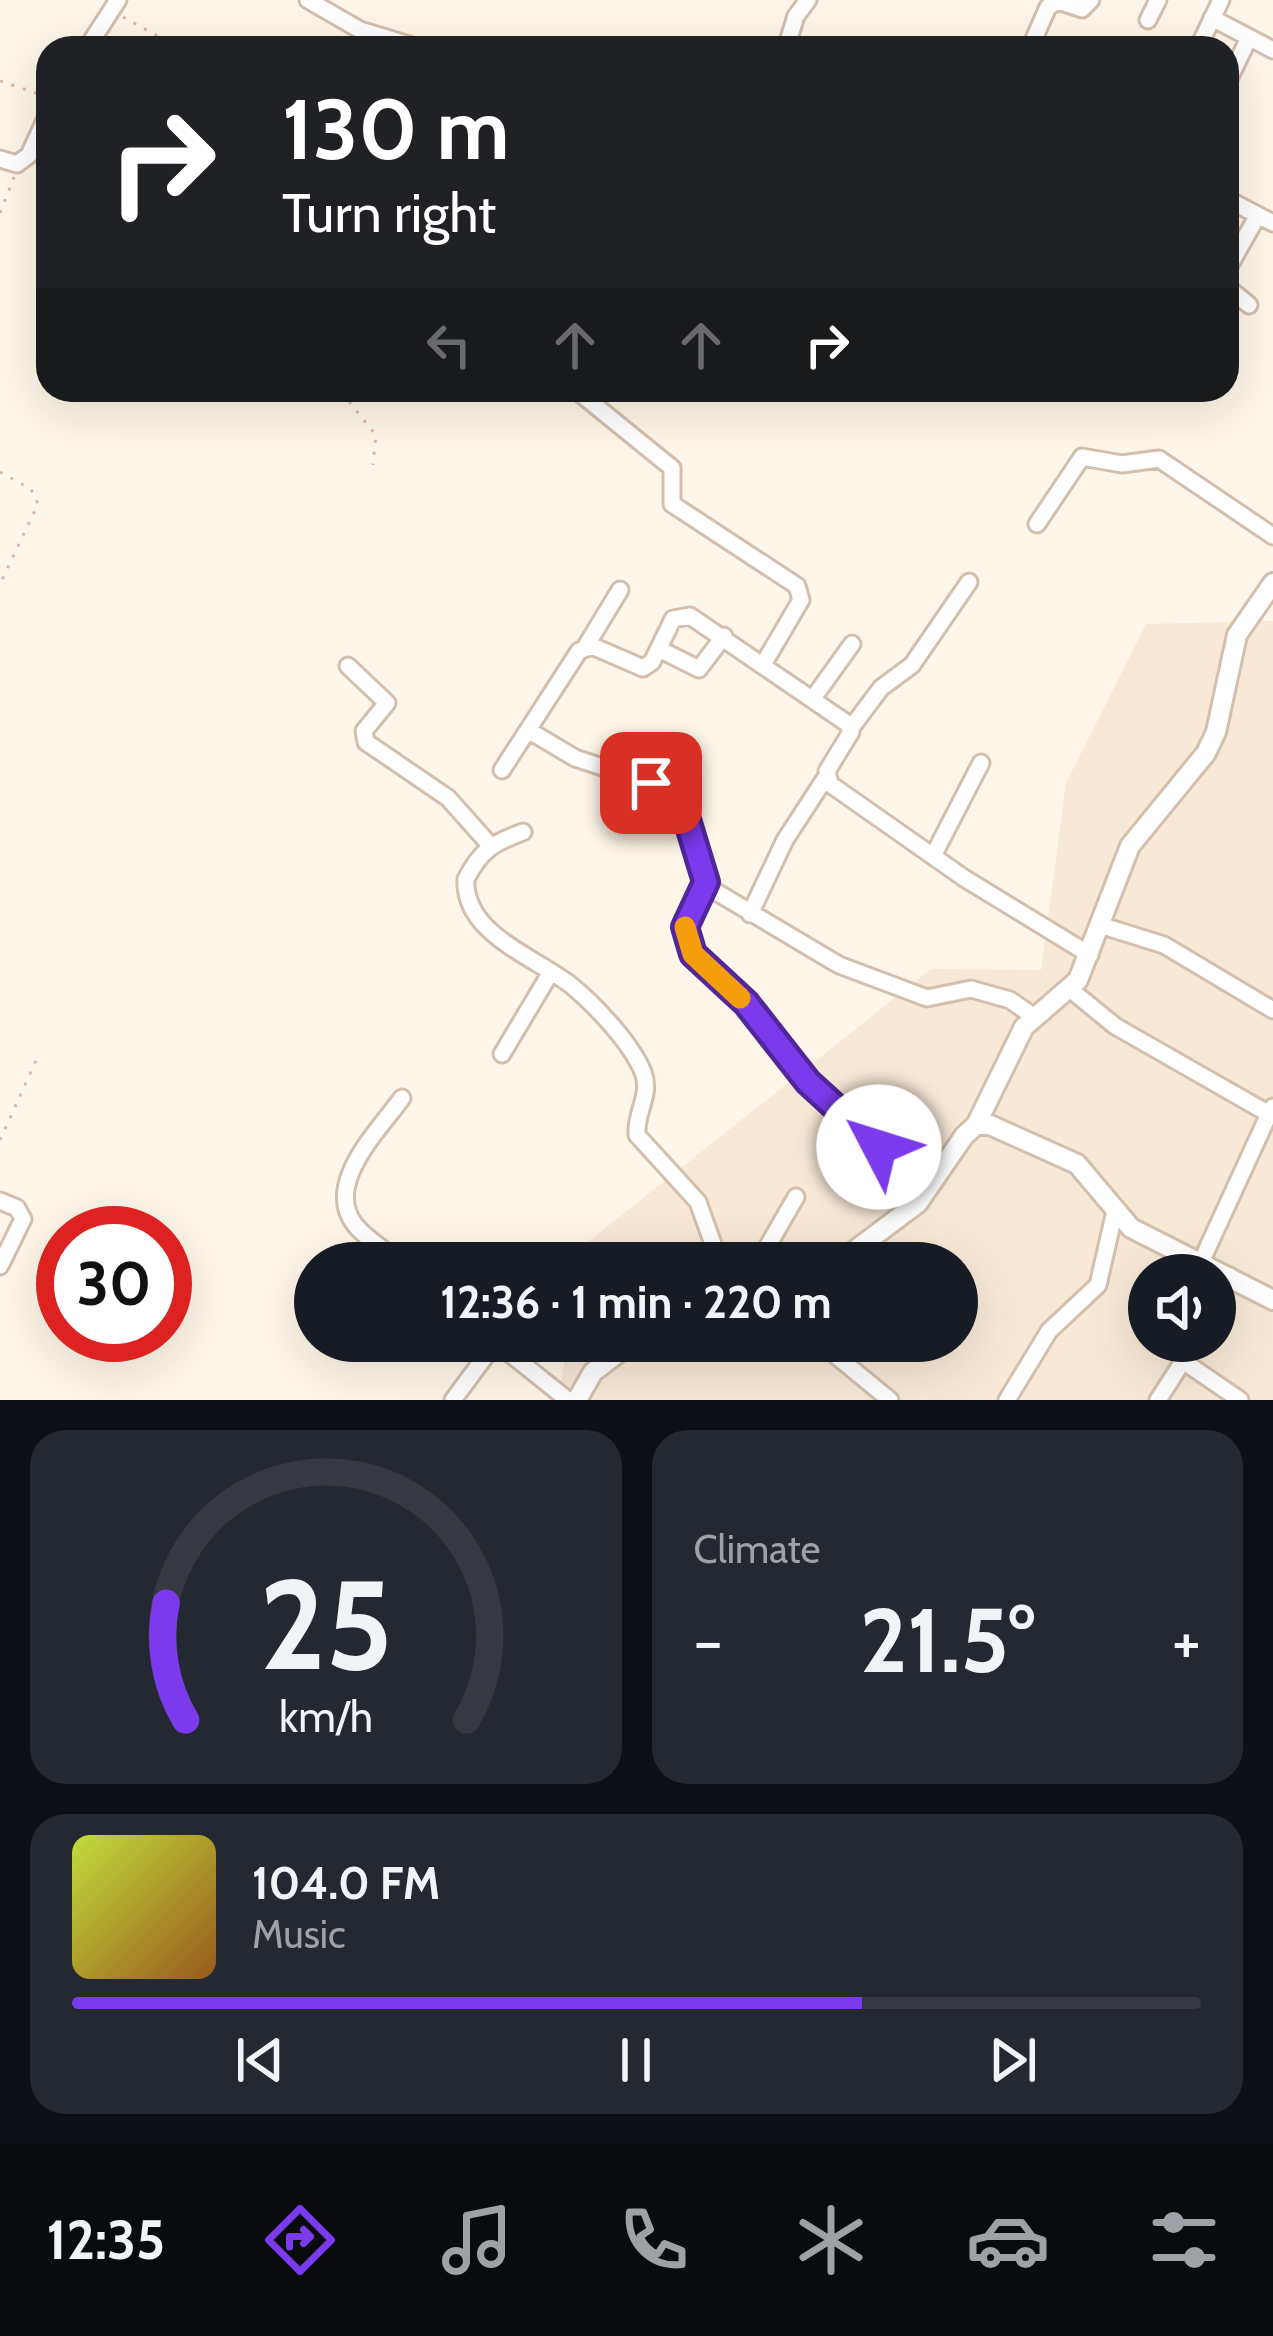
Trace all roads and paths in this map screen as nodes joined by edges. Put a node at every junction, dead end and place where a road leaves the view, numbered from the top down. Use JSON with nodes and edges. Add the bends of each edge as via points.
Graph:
{"nodes":[{"id":1,"x":308,"y":0,"type":"edge"},
{"id":2,"x":808,"y":0,"type":"edge"},
{"id":3,"x":1091,"y":0,"type":"edge"},
{"id":4,"x":1159,"y":0,"type":"edge"},
{"id":5,"x":1221,"y":0,"type":"edge"},
{"id":6,"x":1057,"y":1,"type":"edge"},
{"id":7,"x":114,"y":5,"type":"edge"},
{"id":8,"x":1212,"y":18,"type":"junction"},
{"id":9,"x":1148,"y":20,"type":"dead end"},
{"id":10,"x":95,"y":36,"type":"edge"},
{"id":11,"x":161,"y":36,"type":"edge"},
{"id":12,"x":380,"y":36,"type":"edge"},
{"id":13,"x":790,"y":36,"type":"edge"},
{"id":14,"x":1035,"y":36,"type":"edge"},
{"id":15,"x":1204,"y":36,"type":"edge"},
{"id":16,"x":1249,"y":38,"type":"junction"},
{"id":17,"x":1273,"y":50,"type":"edge"},
{"id":18,"x":1239,"y":58,"type":"edge"},
{"id":19,"x":0,"y":81,"type":"edge"},
{"id":20,"x":36,"y":93,"type":"edge"},
{"id":21,"x":36,"y":140,"type":"edge"},
{"id":22,"x":9,"y":161,"type":"edge"},
{"id":23,"x":0,"y":213,"type":"edge"},
{"id":24,"x":1265,"y":219,"type":"edge"},
{"id":25,"x":1239,"y":254,"type":"edge"},
{"id":26,"x":1239,"y":297,"type":"edge"},
{"id":27,"x":1249,"y":305,"type":"dead end"},
{"id":28,"x":350,"y":402,"type":"edge"},
{"id":29,"x":591,"y":402,"type":"edge"},
{"id":30,"x":373,"y":465,"type":"dead end"},
{"id":31,"x":0,"y":472,"type":"edge"},
{"id":32,"x":1037,"y":524,"type":"dead end"},
{"id":33,"x":1273,"y":536,"type":"edge"},
{"id":34,"x":969,"y":582,"type":"dead end"},
{"id":35,"x":1273,"y":583,"type":"edge"},
{"id":36,"x":0,"y":584,"type":"edge"},
{"id":37,"x":620,"y":590,"type":"dead end"},
{"id":38,"x":724,"y":636,"type":"junction"},
{"id":39,"x":852,"y":644,"type":"dead end"},
{"id":40,"x":586,"y":646,"type":"junction"},
{"id":41,"x":659,"y":649,"type":"junction"},
{"id":42,"x":764,"y":662,"type":"junction"},
{"id":43,"x":348,"y":665,"type":"dead end"},
{"id":44,"x":814,"y":697,"type":"junction"},
{"id":45,"x":851,"y":728,"type":"junction"},
{"id":46,"x":528,"y":730,"type":"junction"},
{"id":47,"x":981,"y":763,"type":"dead end"},
{"id":48,"x":502,"y":770,"type":"dead end"},
{"id":49,"x":826,"y":777,"type":"junction"},
{"id":50,"x":523,"y":832,"type":"dead end"},
{"id":51,"x":489,"y":844,"type":"junction"},
{"id":52,"x":933,"y":856,"type":"junction"},
{"id":53,"x":706,"y":882,"type":"junction"},
{"id":54,"x":750,"y":914,"type":"junction"},
{"id":55,"x":1103,"y":926,"type":"junction"},
{"id":56,"x":1090,"y":955,"type":"junction"},
{"id":57,"x":551,"y":972,"type":"junction"},
{"id":58,"x":1071,"y":990,"type":"junction"},
{"id":59,"x":1273,"y":1010,"type":"edge"},
{"id":60,"x":1033,"y":1016,"type":"junction"},
{"id":61,"x":39,"y":1054,"type":"dead end"},
{"id":62,"x":502,"y":1054,"type":"dead end"},
{"id":63,"x":403,"y":1098,"type":"dead end"},
{"id":64,"x":1272,"y":1112,"type":"edge"},
{"id":65,"x":976,"y":1126,"type":"junction"},
{"id":66,"x":0,"y":1140,"type":"edge"},
{"id":67,"x":929,"y":1187,"type":"junction"},
{"id":68,"x":796,"y":1197,"type":"dead end"},
{"id":69,"x":0,"y":1201,"type":"edge"},
{"id":70,"x":1115,"y":1211,"type":"junction"},
{"id":71,"x":375,"y":1242,"type":"edge"},
{"id":72,"x":706,"y":1242,"type":"edge"},
{"id":73,"x":770,"y":1242,"type":"edge"},
{"id":74,"x":869,"y":1242,"type":"edge"},
{"id":75,"x":1189,"y":1254,"type":"edge"},
{"id":76,"x":1205,"y":1254,"type":"edge"},
{"id":77,"x":0,"y":1266,"type":"edge"},
{"id":78,"x":1236,"y":1279,"type":"edge"},
{"id":79,"x":1273,"y":1300,"type":"edge"},
{"id":80,"x":480,"y":1362,"type":"edge"},
{"id":81,"x":522,"y":1362,"type":"edge"},
{"id":82,"x":606,"y":1362,"type":"edge"},
{"id":83,"x":844,"y":1362,"type":"edge"},
{"id":84,"x":1182,"y":1362,"type":"edge"},
{"id":85,"x":1184,"y":1362,"type":"edge"},
{"id":86,"x":453,"y":1400,"type":"edge"},
{"id":87,"x":572,"y":1400,"type":"edge"},
{"id":88,"x":890,"y":1400,"type":"edge"},
{"id":89,"x":1007,"y":1400,"type":"edge"},
{"id":90,"x":1158,"y":1400,"type":"edge"},
{"id":91,"x":1240,"y":1400,"type":"edge"}],
"edges":[{"from":1,"to":12,"type":"street"},
{"from":2,"to":13,"type":"street"},
{"from":3,"to":6,"type":"street","via":[[1082,9]]},
{"from":4,"to":9,"type":"street"},
{"from":5,"to":8,"type":"street"},
{"from":6,"to":14,"type":"street"},
{"from":7,"to":10,"type":"street"},
{"from":7,"to":11,"type":"path"},
{"from":8,"to":15,"type":"street"},
{"from":8,"to":16,"type":"street"},
{"from":16,"to":17,"type":"street"},
{"from":16,"to":18,"type":"street"},
{"from":19,"to":20,"type":"path"},
{"from":21,"to":22,"type":"street","via":[[29,155]]},
{"from":22,"to":23,"type":"path"},
{"from":24,"to":25,"type":"street"},
{"from":26,"to":27,"type":"street"},
{"from":28,"to":30,"type":"path","via":[[376,435]]},
{"from":29,"to":42,"type":"street","via":[[672,468],[672,504],[797,586],[801,600]]},
{"from":31,"to":36,"type":"path","via":[[31,489],[38,504]]},
{"from":32,"to":33,"type":"street","via":[[1082,457],[1159,459]]},
{"from":34,"to":45,"type":"street","via":[[912,665],[881,688]]},
{"from":35,"to":55,"type":"street","via":[[1237,635],[1206,753],[1130,845]]},
{"from":37,"to":40,"type":"street"},
{"from":38,"to":41,"type":"street","via":[[699,669]]},
{"from":38,"to":41,"type":"street","via":[[681,614]]},
{"from":38,"to":42,"type":"street"},
{"from":39,"to":44,"type":"street"},
{"from":40,"to":41,"type":"street","via":[[643,668]]},
{"from":40,"to":46,"type":"street"},
{"from":42,"to":44,"type":"street"},
{"from":43,"to":51,"type":"street","via":[[387,703],[364,731],[366,742],[448,798]]},
{"from":44,"to":45,"type":"street"},
{"from":45,"to":49,"type":"street"},
{"from":46,"to":48,"type":"street"},
{"from":46,"to":53,"type":"street","via":[[677,802]]},
{"from":47,"to":52,"type":"street"},
{"from":49,"to":52,"type":"street"},
{"from":49,"to":54,"type":"street"},
{"from":50,"to":51,"type":"street"},
{"from":51,"to":57,"type":"street","via":[[466,879],[472,905],[510,948]]},
{"from":52,"to":56,"type":"street"},
{"from":53,"to":54,"type":"street"},
{"from":53,"to":67,"type":"street","via":[[685,927],[693,954],[746,1003],[833,1108]]},
{"from":54,"to":60,"type":"street","via":[[839,965],[927,998],[971,989]]},
{"from":55,"to":56,"type":"street"},
{"from":55,"to":59,"type":"street","via":[[1164,945]]},
{"from":56,"to":58,"type":"street"},
{"from":57,"to":62,"type":"street"},
{"from":57,"to":72,"type":"street","via":[[583,996],[637,1060],[648,1089],[637,1135],[698,1202]]},
{"from":58,"to":60,"type":"street"},
{"from":58,"to":64,"type":"street","via":[[1114,1026]]},
{"from":60,"to":65,"type":"street"},
{"from":61,"to":66,"type":"path"},
{"from":63,"to":71,"type":"street","via":[[352,1171],[345,1197],[354,1224]]},
{"from":64,"to":76,"type":"street"},
{"from":65,"to":67,"type":"street"},
{"from":65,"to":70,"type":"street","via":[[1005,1129],[1077,1163]]},
{"from":67,"to":74,"type":"street"},
{"from":68,"to":73,"type":"street"},
{"from":69,"to":77,"type":"street","via":[[23,1219]]},
{"from":70,"to":75,"type":"street","via":[[1131,1228]]},
{"from":70,"to":89,"type":"street","via":[[1098,1285],[1049,1331]]},
{"from":78,"to":79,"type":"street"},
{"from":80,"to":86,"type":"street"},
{"from":81,"to":87,"type":"street"},
{"from":82,"to":87,"type":"street"},
{"from":83,"to":88,"type":"street"},
{"from":84,"to":90,"type":"street"},
{"from":85,"to":91,"type":"street"}]}
